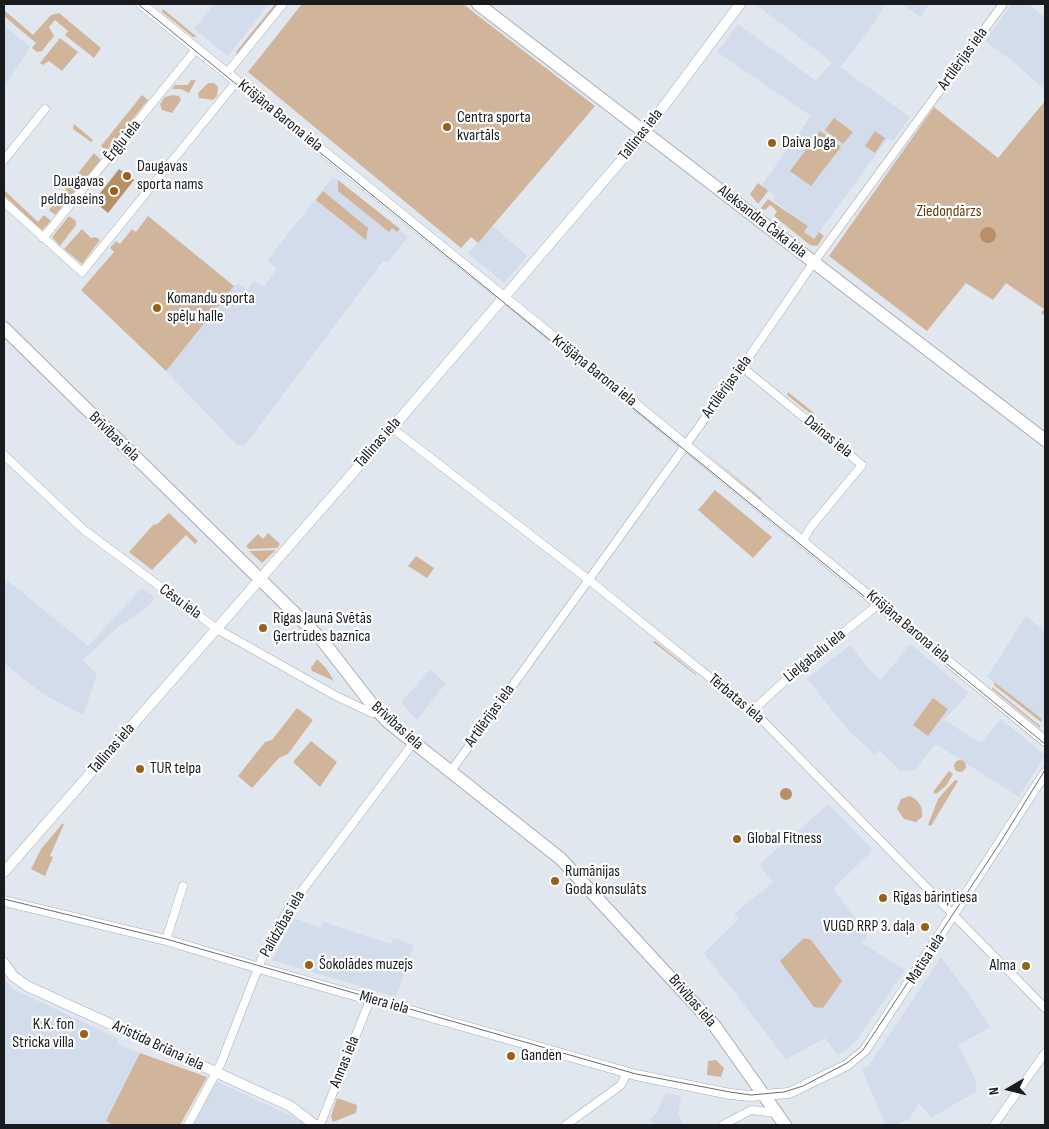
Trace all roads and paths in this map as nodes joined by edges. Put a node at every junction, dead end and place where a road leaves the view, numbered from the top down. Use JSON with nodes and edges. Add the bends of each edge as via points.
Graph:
{"nodes":[{"id":1,"x":141,"y":4,"type":"edge"},
{"id":2,"x":283,"y":4,"type":"edge"},
{"id":3,"x":478,"y":4,"type":"edge"},
{"id":4,"x":740,"y":4,"type":"edge"},
{"id":5,"x":1003,"y":4,"type":"edge"},
{"id":6,"x":197,"y":48,"type":"junction"},
{"id":7,"x":227,"y":73,"type":"junction"},
{"id":8,"x":237,"y":81,"type":"junction"},
{"id":9,"x":44,"y":109,"type":"dead end"},
{"id":10,"x":644,"y":132,"type":"junction"},
{"id":11,"x":4,"y":160,"type":"edge"},
{"id":12,"x":4,"y":202,"type":"edge"},
{"id":13,"x":43,"y":238,"type":"junction"},
{"id":14,"x":814,"y":262,"type":"junction"},
{"id":15,"x":503,"y":298,"type":"junction"},
{"id":16,"x":4,"y":328,"type":"edge"},
{"id":17,"x":742,"y":367,"type":"junction"},
{"id":18,"x":392,"y":428,"type":"junction"},
{"id":19,"x":1045,"y":440,"type":"edge"},
{"id":20,"x":685,"y":445,"type":"junction"},
{"id":21,"x":4,"y":455,"type":"edge"},
{"id":22,"x":803,"y":541,"type":"junction"},
{"id":23,"x":261,"y":579,"type":"junction"},
{"id":24,"x":589,"y":580,"type":"junction"},
{"id":25,"x":879,"y":604,"type":"junction"},
{"id":26,"x":217,"y":629,"type":"junction"},
{"id":27,"x":752,"y":711,"type":"junction"},
{"id":28,"x":379,"y":713,"type":"junction"},
{"id":29,"x":1045,"y":741,"type":"edge"},
{"id":30,"x":414,"y":742,"type":"junction"},
{"id":31,"x":451,"y":771,"type":"junction"},
{"id":32,"x":1045,"y":773,"type":"edge"},
{"id":33,"x":4,"y":872,"type":"edge"},
{"id":34,"x":183,"y":886,"type":"dead end"},
{"id":35,"x":4,"y":901,"type":"edge"},
{"id":36,"x":954,"y":916,"type":"junction"},
{"id":37,"x":166,"y":940,"type":"junction"},
{"id":38,"x":4,"y":963,"type":"edge"},
{"id":39,"x":259,"y":968,"type":"junction"},
{"id":40,"x":370,"y":1000,"type":"junction"},
{"id":41,"x":1045,"y":1008,"type":"edge"},
{"id":42,"x":1045,"y":1053,"type":"edge"},
{"id":43,"x":627,"y":1072,"type":"junction"},
{"id":44,"x":215,"y":1073,"type":"junction"},
{"id":45,"x":765,"y":1095,"type":"junction"},
{"id":46,"x":776,"y":1113,"type":"junction"},
{"id":47,"x":188,"y":1125,"type":"edge"},
{"id":48,"x":316,"y":1125,"type":"edge"},
{"id":49,"x":320,"y":1125,"type":"edge"},
{"id":50,"x":566,"y":1125,"type":"edge"},
{"id":51,"x":723,"y":1125,"type":"edge"},
{"id":52,"x":785,"y":1125,"type":"edge"},
{"id":53,"x":994,"y":1125,"type":"edge"}],
"edges":[{"from":1,"to":6,"type":"street","name":"Krišjāņa Barona iela"},
{"from":2,"to":7,"type":"street"},
{"from":3,"to":10,"type":"main road","name":"Aleksandra Čaka iela"},
{"from":4,"to":10,"type":"street","name":"Tallinas iela"},
{"from":5,"to":14,"type":"street","name":"Artilērijas iela"},
{"from":6,"to":7,"type":"street","name":"Krišjāņa Barona iela"},
{"from":6,"to":13,"type":"street","name":"Ērgļu iela"},
{"from":7,"to":8,"type":"street","name":"Krišjāņa Barona iela"},
{"from":8,"to":13,"type":"street","via":[[82,272]]},
{"from":8,"to":15,"type":"street","name":"Krišjāņa Barona iela"},
{"from":9,"to":11,"type":"street"},
{"from":10,"to":14,"type":"main road","name":"Aleksandra Čaka iela"},
{"from":10,"to":15,"type":"street","name":"Tallinas iela"},
{"from":12,"to":13,"type":"street"},
{"from":14,"to":17,"type":"street","name":"Artilērijas iela"},
{"from":14,"to":19,"type":"main road","name":"Aleksandra Čaka iela"},
{"from":15,"to":18,"type":"street","name":"Tallinas iela"},
{"from":15,"to":20,"type":"street","name":"Krišjāņa Barona iela"},
{"from":16,"to":23,"type":"main road","name":"Brīvības iela"},
{"from":17,"to":20,"type":"street","name":"Artilērijas iela"},
{"from":17,"to":22,"type":"street","name":"Dainas iela","via":[[862,465]]},
{"from":18,"to":23,"type":"street","name":"Tallinas iela"},
{"from":18,"to":24,"type":"street","name":"Tērbatas iela"},
{"from":20,"to":22,"type":"street","name":"Krišjāņa Barona iela"},
{"from":20,"to":24,"type":"street","name":"Artilērijas iela"},
{"from":21,"to":26,"type":"street","name":"Cēsu iela","via":[[84,530]]},
{"from":22,"to":25,"type":"street","name":"Krišjāņa Barona iela"},
{"from":23,"to":26,"type":"street","name":"Tallinas iela"},
{"from":23,"to":28,"type":"main road","name":"Brīvības iela","via":[[326,644]]},
{"from":24,"to":27,"type":"street","name":"Tērbatas iela"},
{"from":24,"to":31,"type":"street","name":"Artilērijas iela"},
{"from":25,"to":27,"type":"street","name":"Lielgabalu iela","via":[[801,666]]},
{"from":25,"to":29,"type":"street","name":"Krišjāņa Barona iela"},
{"from":26,"to":28,"type":"street","name":"Cēsu iela","via":[[336,696],[372,713]]},
{"from":26,"to":33,"type":"street","name":"Tallinas iela"},
{"from":27,"to":36,"type":"street","name":"Tērbatas iela"},
{"from":28,"to":30,"type":"main road","name":"Brīvības iela"},
{"from":30,"to":31,"type":"main road","name":"Brīvības iela"},
{"from":30,"to":39,"type":"street","name":"Palīdzības iela","via":[[289,908]]},
{"from":31,"to":45,"type":"main road","name":"Brīvības iela","via":[[561,859],[714,1026]]},
{"from":32,"to":36,"type":"street","name":"Matīsa iela"},
{"from":34,"to":37,"type":"street"},
{"from":35,"to":37,"type":"street","name":"Miera iela"},
{"from":36,"to":41,"type":"street","name":"Tērbatas iela"},
{"from":36,"to":45,"type":"street","name":"Matīsa iela","via":[[861,1054],[847,1065],[803,1087],[785,1094]]},
{"from":37,"to":39,"type":"street","name":"Miera iela"},
{"from":38,"to":44,"type":"street","name":"Aristida Briāna iela","via":[[13,976],[34,989]]},
{"from":39,"to":40,"type":"street","name":"Miera iela"},
{"from":39,"to":44,"type":"street","name":"Palīdzības iela"},
{"from":40,"to":43,"type":"street","name":"Miera iela"},
{"from":40,"to":49,"type":"street","name":"Annas iela"},
{"from":42,"to":53,"type":"street"},
{"from":43,"to":45,"type":"street","name":"Miera iela","via":[[730,1094]]},
{"from":43,"to":50,"type":"street","via":[[621,1086]]},
{"from":44,"to":47,"type":"street","name":"Palīdzības iela"},
{"from":44,"to":48,"type":"street","name":"Aristida Briāna iela","via":[[290,1106]]},
{"from":45,"to":46,"type":"main road","name":"Brīvības iela"},
{"from":46,"to":51,"type":"street","via":[[751,1110]]},
{"from":46,"to":52,"type":"main road","name":"Brīvības iela"}]}
